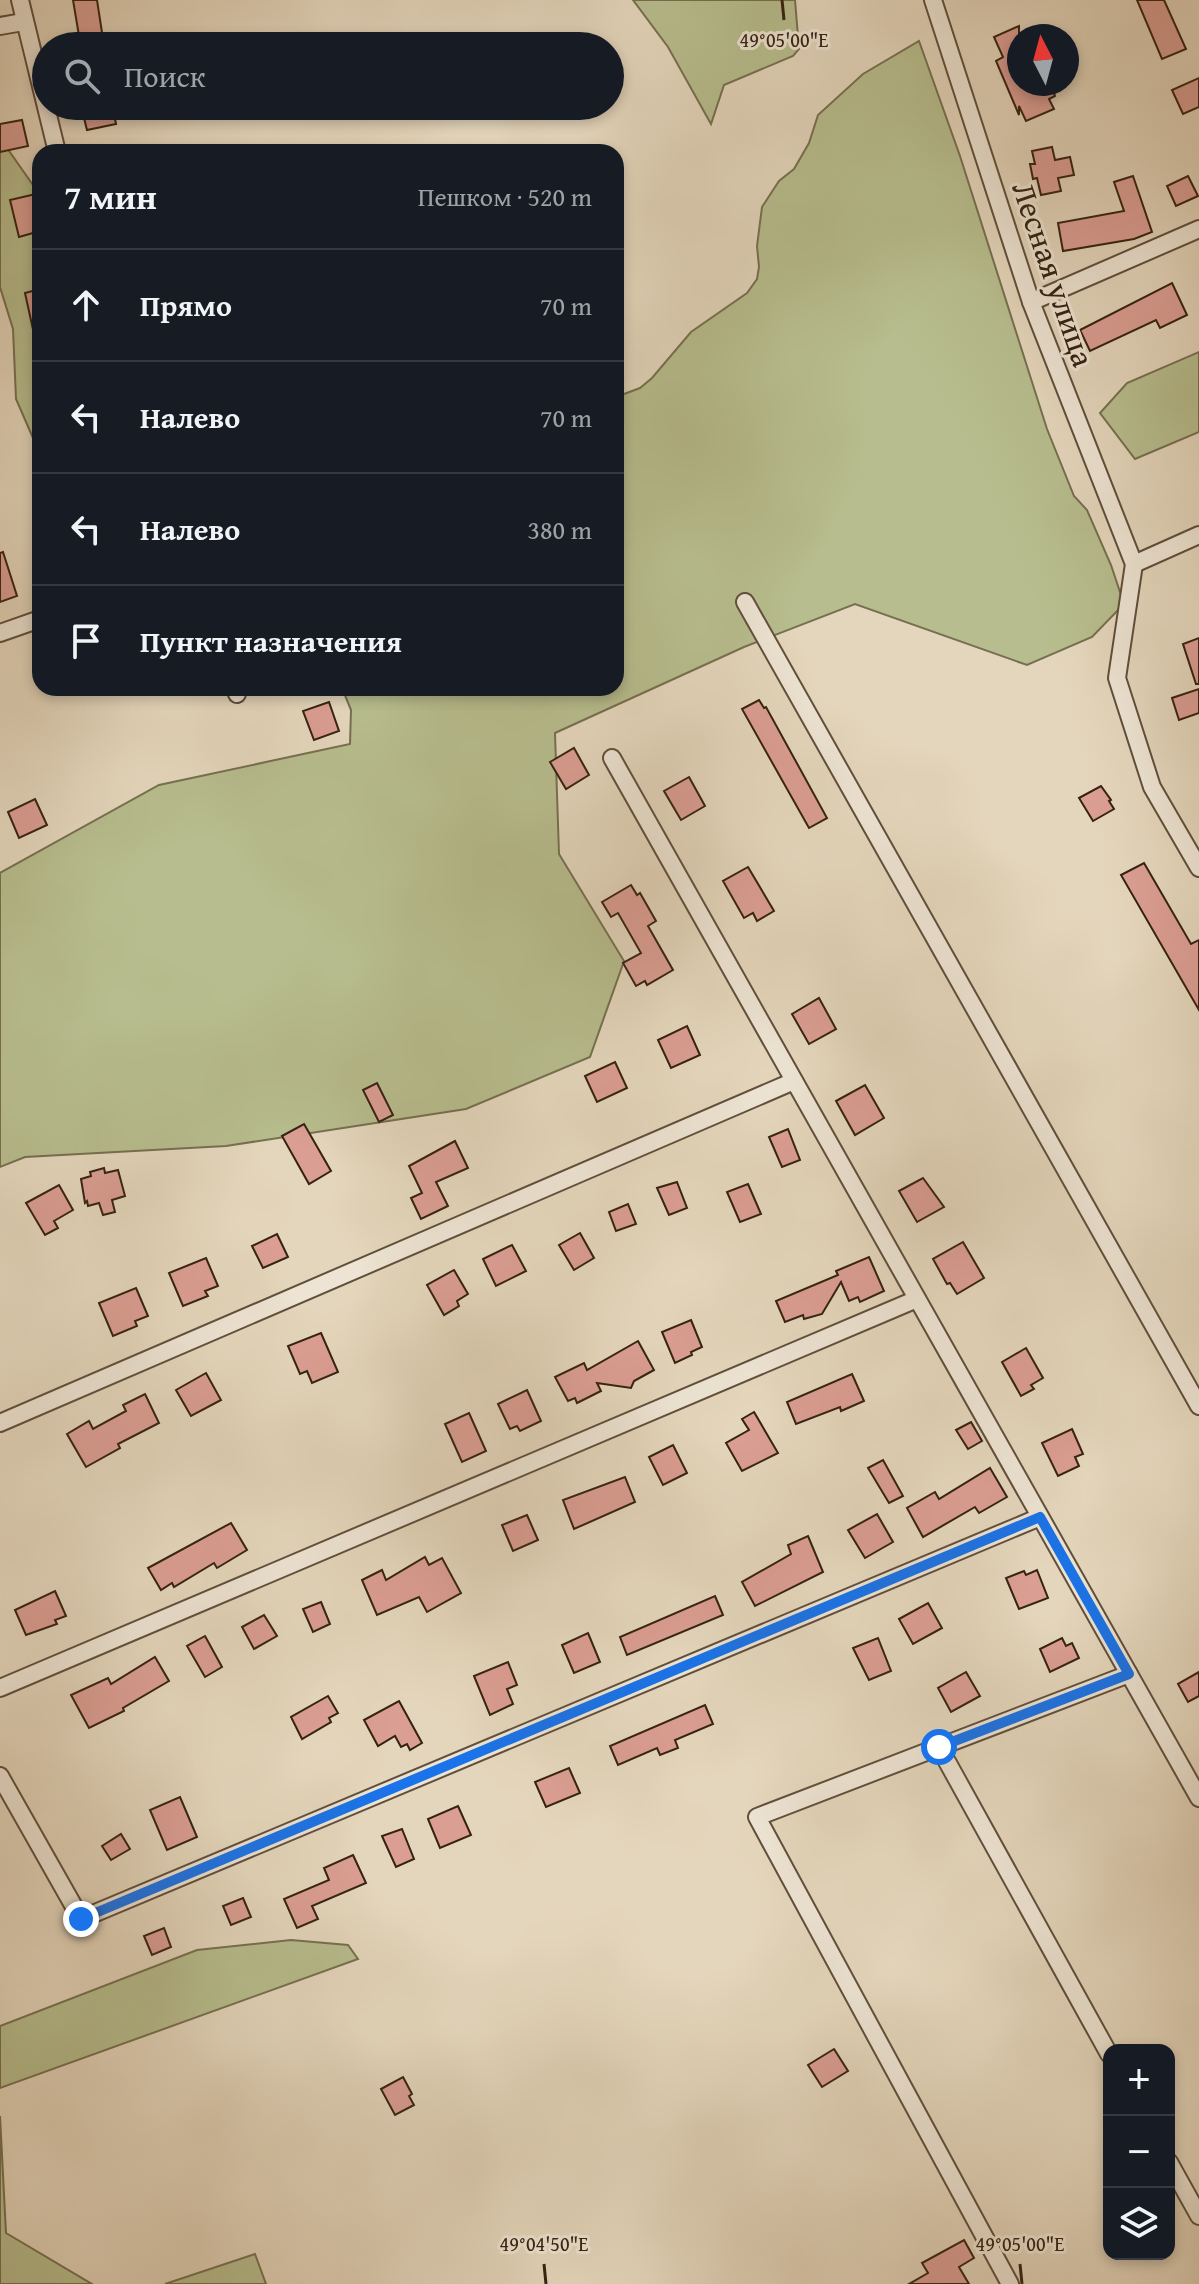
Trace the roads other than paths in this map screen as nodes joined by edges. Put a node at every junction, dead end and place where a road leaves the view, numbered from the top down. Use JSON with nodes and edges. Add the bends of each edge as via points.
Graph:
{"nodes":[{"id":1,"x":20,"y":0,"type":"edge"},
{"id":2,"x":933,"y":0,"type":"edge"},
{"id":3,"x":23,"y":22,"type":"junction"},
{"id":4,"x":0,"y":26,"type":"edge"},
{"id":5,"x":32,"y":56,"type":"edge"},
{"id":6,"x":49,"y":120,"type":"edge"},
{"id":7,"x":55,"y":144,"type":"edge"},
{"id":8,"x":1199,"y":229,"type":"edge"},
{"id":9,"x":1031,"y":302,"type":"junction"},
{"id":10,"x":1199,"y":535,"type":"edge"},
{"id":11,"x":1134,"y":564,"type":"junction"},
{"id":12,"x":745,"y":602,"type":"dead end"},
{"id":13,"x":32,"y":622,"type":"edge"},
{"id":14,"x":0,"y":633,"type":"edge"},
{"id":15,"x":612,"y":758,"type":"dead end"},
{"id":16,"x":1199,"y":868,"type":"edge"},
{"id":17,"x":794,"y":1081,"type":"junction"},
{"id":18,"x":917,"y":1299,"type":"junction"},
{"id":19,"x":1199,"y":1406,"type":"edge"},
{"id":20,"x":0,"y":1423,"type":"edge"},
{"id":21,"x":1040,"y":1517,"type":"junction"},
{"id":22,"x":1129,"y":1674,"type":"junction"},
{"id":23,"x":0,"y":1688,"type":"edge"},
{"id":24,"x":939,"y":1747,"type":"junction"},
{"id":25,"x":0,"y":1776,"type":"edge"},
{"id":26,"x":1199,"y":1798,"type":"edge"},
{"id":27,"x":1103,"y":2044,"type":"edge"},
{"id":28,"x":1175,"y":2173,"type":"edge"},
{"id":29,"x":1199,"y":2216,"type":"edge"},
{"id":30,"x":1010,"y":2284,"type":"edge"}],
"edges":[{"from":1,"to":3,"type":"street"},
{"from":2,"to":9,"type":"street","name":"Лесная улица"},
{"from":3,"to":4,"type":"street"},
{"from":3,"to":5,"type":"street"},
{"from":6,"to":7,"type":"street"},
{"from":8,"to":9,"type":"street"},
{"from":9,"to":11,"type":"street","name":"Лесная улица"},
{"from":10,"to":11,"type":"street"},
{"from":11,"to":16,"type":"street","via":[[1117,678],[1152,787]]},
{"from":12,"to":19,"type":"street"},
{"from":13,"to":14,"type":"street"},
{"from":15,"to":17,"type":"street"},
{"from":17,"to":18,"type":"street"},
{"from":17,"to":20,"type":"street"},
{"from":18,"to":21,"type":"street"},
{"from":18,"to":23,"type":"street"},
{"from":21,"to":22,"type":"street"},
{"from":21,"to":25,"type":"street","via":[[81,1919]]},
{"from":22,"to":24,"type":"street"},
{"from":22,"to":26,"type":"street"},
{"from":24,"to":27,"type":"street"},
{"from":24,"to":30,"type":"street","via":[[757,1817]]},
{"from":28,"to":29,"type":"street"}]}
